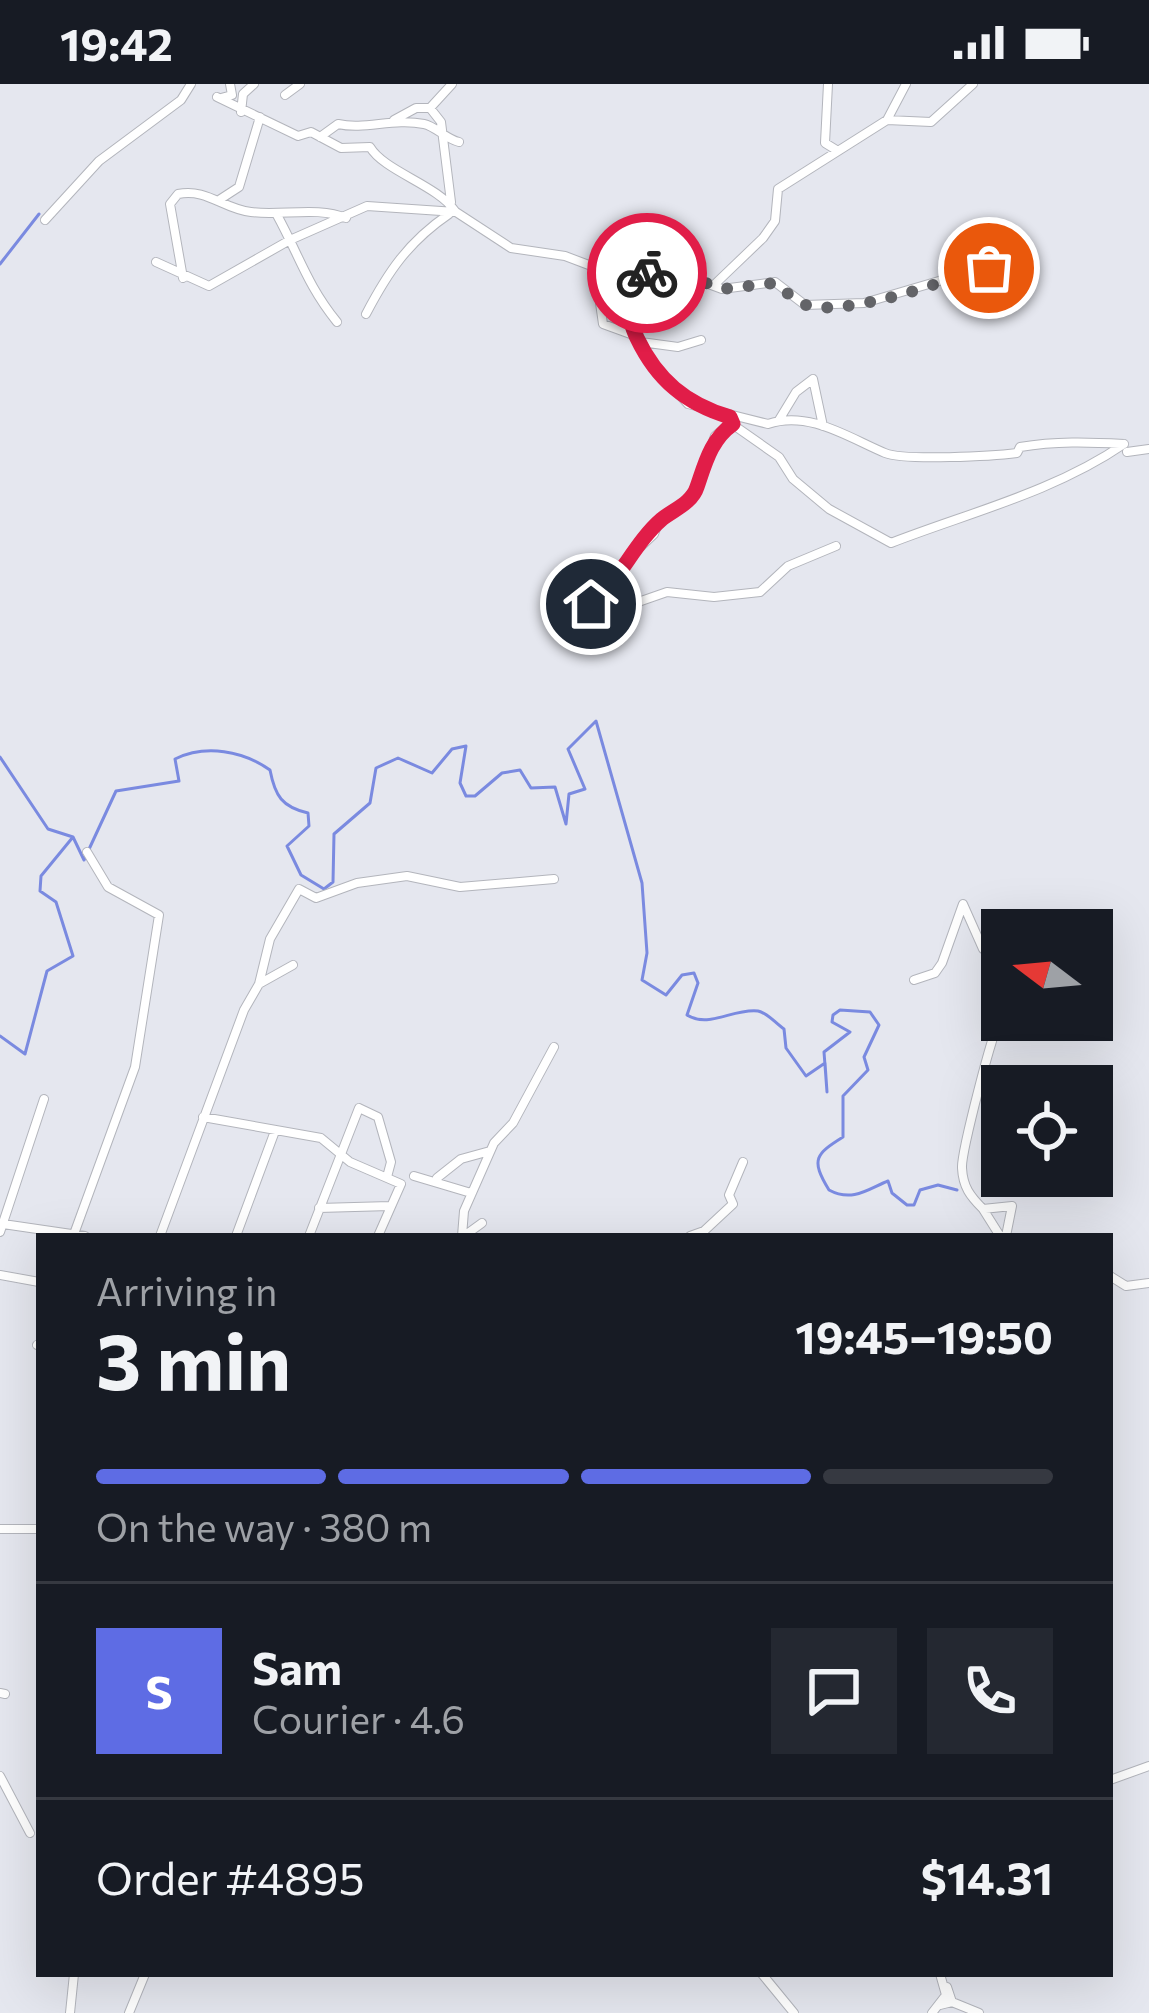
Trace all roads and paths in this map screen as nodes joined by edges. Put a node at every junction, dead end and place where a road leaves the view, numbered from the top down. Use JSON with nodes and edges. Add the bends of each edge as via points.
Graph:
{"nodes":[{"id":1,"x":191,"y":84,"type":"edge"},
{"id":2,"x":254,"y":84,"type":"edge"},
{"id":3,"x":300,"y":84,"type":"edge"},
{"id":4,"x":452,"y":84,"type":"edge"},
{"id":5,"x":828,"y":84,"type":"edge"},
{"id":6,"x":906,"y":84,"type":"edge"},
{"id":7,"x":973,"y":84,"type":"edge"},
{"id":8,"x":235,"y":91,"type":"edge"},
{"id":9,"x":285,"y":95,"type":"dead end"},
{"id":10,"x":430,"y":108,"type":"junction"},
{"id":11,"x":241,"y":112,"type":"junction"},
{"id":12,"x":260,"y":117,"type":"junction"},
{"id":13,"x":887,"y":120,"type":"junction"},
{"id":14,"x":393,"y":121,"type":"junction"},
{"id":15,"x":319,"y":138,"type":"junction"},
{"id":16,"x":443,"y":138,"type":"junction"},
{"id":17,"x":459,"y":142,"type":"dead end"},
{"id":18,"x":839,"y":152,"type":"junction"},
{"id":19,"x":218,"y":200,"type":"junction"},
{"id":20,"x":453,"y":209,"type":"junction"},
{"id":21,"x":276,"y":213,"type":"junction"},
{"id":22,"x":346,"y":218,"type":"junction"},
{"id":23,"x":45,"y":220,"type":"dead end"},
{"id":24,"x":290,"y":241,"type":"junction"},
{"id":25,"x":1031,"y":254,"type":"dead end"},
{"id":26,"x":634,"y":270,"type":"junction"},
{"id":27,"x":715,"y":284,"type":"junction"},
{"id":28,"x":619,"y":304,"type":"junction"},
{"id":29,"x":366,"y":314,"type":"dead end"},
{"id":30,"x":337,"y":322,"type":"dead end"},
{"id":31,"x":638,"y":339,"type":"junction"},
{"id":32,"x":701,"y":340,"type":"dead end"},
{"id":33,"x":733,"y":420,"type":"junction"},
{"id":34,"x":779,"y":420,"type":"junction"},
{"id":35,"x":823,"y":426,"type":"junction"},
{"id":36,"x":1149,"y":448,"type":"edge"},
{"id":37,"x":1127,"y":452,"type":"dead end"},
{"id":38,"x":836,"y":546,"type":"dead end"},
{"id":39,"x":87,"y":852,"type":"dead end"},
{"id":40,"x":554,"y":879,"type":"dead end"},
{"id":41,"x":981,"y":944,"type":"edge"},
{"id":42,"x":293,"y":964,"type":"dead end"},
{"id":43,"x":914,"y":980,"type":"dead end"},
{"id":44,"x":259,"y":984,"type":"junction"},
{"id":45,"x":991,"y":1041,"type":"edge"},
{"id":46,"x":554,"y":1047,"type":"dead end"},
{"id":47,"x":44,"y":1100,"type":"dead end"},
{"id":48,"x":203,"y":1117,"type":"junction"},
{"id":49,"x":275,"y":1131,"type":"junction"},
{"id":50,"x":490,"y":1151,"type":"junction"},
{"id":51,"x":338,"y":1155,"type":"junction"},
{"id":52,"x":743,"y":1162,"type":"dead end"},
{"id":53,"x":414,"y":1176,"type":"dead end"},
{"id":54,"x":387,"y":1177,"type":"junction"},
{"id":55,"x":436,"y":1178,"type":"junction"},
{"id":56,"x":471,"y":1193,"type":"junction"},
{"id":57,"x":390,"y":1206,"type":"junction"},
{"id":58,"x":319,"y":1208,"type":"junction"},
{"id":59,"x":983,"y":1209,"type":"junction"},
{"id":60,"x":482,"y":1223,"type":"dead end"},
{"id":61,"x":1,"y":1227,"type":"edge"},
{"id":62,"x":60,"y":1233,"type":"edge"},
{"id":63,"x":81,"y":1233,"type":"edge"},
{"id":64,"x":161,"y":1233,"type":"edge"},
{"id":65,"x":237,"y":1233,"type":"edge"},
{"id":66,"x":310,"y":1233,"type":"edge"},
{"id":67,"x":379,"y":1233,"type":"edge"},
{"id":68,"x":464,"y":1233,"type":"edge"},
{"id":69,"x":467,"y":1233,"type":"edge"},
{"id":70,"x":701,"y":1233,"type":"edge"},
{"id":71,"x":1001,"y":1233,"type":"edge"},
{"id":72,"x":1004,"y":1233,"type":"edge"},
{"id":73,"x":0,"y":1275,"type":"edge"},
{"id":74,"x":1113,"y":1278,"type":"edge"},
{"id":75,"x":36,"y":1281,"type":"edge"},
{"id":76,"x":1149,"y":1282,"type":"edge"},
{"id":77,"x":0,"y":1529,"type":"edge"},
{"id":78,"x":36,"y":1529,"type":"edge"},
{"id":79,"x":1149,"y":1766,"type":"edge"},
{"id":80,"x":0,"y":1776,"type":"edge"},
{"id":81,"x":1113,"y":1779,"type":"edge"},
{"id":82,"x":30,"y":1833,"type":"dead end"},
{"id":83,"x":74,"y":1977,"type":"edge"},
{"id":84,"x":145,"y":1977,"type":"edge"},
{"id":85,"x":764,"y":1977,"type":"edge"},
{"id":86,"x":941,"y":1977,"type":"edge"},
{"id":87,"x":946,"y":1987,"type":"junction"},
{"id":88,"x":952,"y":2002,"type":"junction"},
{"id":89,"x":936,"y":2009,"type":"edge"},
{"id":90,"x":70,"y":2013,"type":"edge"},
{"id":91,"x":129,"y":2013,"type":"edge"},
{"id":92,"x":794,"y":2013,"type":"edge"},
{"id":93,"x":979,"y":2013,"type":"edge"}],
"edges":[{"from":1,"to":23,"type":"street","via":[[99,161]]},
{"from":2,"to":8,"type":"street"},
{"from":3,"to":9,"type":"street"},
{"from":4,"to":10,"type":"street"},
{"from":5,"to":18,"type":"street","via":[[825,143]]},
{"from":6,"to":13,"type":"street"},
{"from":7,"to":13,"type":"street","via":[[931,122]]},
{"from":8,"to":11,"type":"street"},
{"from":8,"to":11,"type":"street","via":[[219,98]]},
{"from":10,"to":14,"type":"street"},
{"from":10,"to":16,"type":"street"},
{"from":11,"to":12,"type":"street"},
{"from":12,"to":15,"type":"street"},
{"from":12,"to":19,"type":"street","via":[[239,187]]},
{"from":13,"to":18,"type":"street"},
{"from":14,"to":15,"type":"street","via":[[338,124]]},
{"from":14,"to":16,"type":"street","via":[[426,124]]},
{"from":15,"to":20,"type":"street","via":[[341,148],[370,147]]},
{"from":16,"to":17,"type":"street"},
{"from":16,"to":20,"type":"street"},
{"from":18,"to":27,"type":"street","via":[[778,189],[775,221]]},
{"from":19,"to":21,"type":"street"},
{"from":19,"to":24,"type":"street","via":[[202,192],[172,199],[185,279],[209,286]]},
{"from":20,"to":22,"type":"street","via":[[367,206]]},
{"from":20,"to":26,"type":"street","via":[[511,248]]},
{"from":20,"to":29,"type":"street","via":[[388,268],[386,288]]},
{"from":21,"to":22,"type":"street"},
{"from":21,"to":24,"type":"street"},
{"from":22,"to":24,"type":"street"},
{"from":24,"to":30,"type":"street","via":[[308,289]]},
{"from":25,"to":27,"type":"street","via":[[844,305],[805,305],[775,283]]},
{"from":26,"to":27,"type":"street"},
{"from":26,"to":28,"type":"street","via":[[624,277]]},
{"from":28,"to":31,"type":"street"},
{"from":28,"to":31,"type":"street","via":[[600,303],[603,324]]},
{"from":31,"to":32,"type":"street","via":[[679,347]]},
{"from":31,"to":33,"type":"street","via":[[688,404]]},
{"from":33,"to":34,"type":"street"},
{"from":33,"to":35,"type":"street","via":[[829,509],[891,543],[1076,474],[1124,444],[1059,441],[983,457],[906,455]]},
{"from":33,"to":38,"type":"street","via":[[716,436],[697,487],[616,570],[611,589],[588,605],[620,608],[667,592],[760,592],[788,566]]},
{"from":34,"to":35,"type":"street"},
{"from":34,"to":35,"type":"street","via":[[813,379]]},
{"from":36,"to":37,"type":"street"},
{"from":39,"to":63,"type":"street","via":[[108,886],[159,915],[135,1067]]},
{"from":40,"to":44,"type":"street","via":[[460,887],[407,876],[316,898],[299,889],[270,939]]},
{"from":41,"to":43,"type":"street","via":[[963,904],[942,963]]},
{"from":42,"to":44,"type":"street"},
{"from":44,"to":48,"type":"street"},
{"from":45,"to":59,"type":"street","via":[[962,1161],[969,1195]]},
{"from":46,"to":50,"type":"street"},
{"from":47,"to":61,"type":"street"},
{"from":48,"to":49,"type":"street"},
{"from":48,"to":64,"type":"street"},
{"from":49,"to":51,"type":"street","via":[[321,1138]]},
{"from":49,"to":65,"type":"street"},
{"from":50,"to":55,"type":"street"},
{"from":50,"to":56,"type":"street"},
{"from":51,"to":54,"type":"street"},
{"from":51,"to":54,"type":"street","via":[[358,1108],[378,1118],[391,1162]]},
{"from":51,"to":58,"type":"street"},
{"from":52,"to":70,"type":"street","via":[[728,1195],[734,1204]]},
{"from":53,"to":55,"type":"street"},
{"from":54,"to":57,"type":"street","via":[[401,1184]]},
{"from":55,"to":56,"type":"street"},
{"from":56,"to":68,"type":"street"},
{"from":57,"to":58,"type":"street"},
{"from":57,"to":67,"type":"street"},
{"from":58,"to":66,"type":"street"},
{"from":59,"to":71,"type":"street"},
{"from":59,"to":72,"type":"street","via":[[1012,1206]]},
{"from":60,"to":69,"type":"street"},
{"from":61,"to":62,"type":"street"},
{"from":73,"to":75,"type":"street"},
{"from":74,"to":76,"type":"street","via":[[1126,1286]]},
{"from":77,"to":78,"type":"street"},
{"from":79,"to":81,"type":"street"},
{"from":80,"to":82,"type":"street"},
{"from":83,"to":90,"type":"street"},
{"from":84,"to":91,"type":"street"},
{"from":85,"to":92,"type":"street"},
{"from":86,"to":87,"type":"street"},
{"from":87,"to":88,"type":"street"},
{"from":87,"to":89,"type":"street"},
{"from":88,"to":89,"type":"street"},
{"from":88,"to":93,"type":"street"}]}
